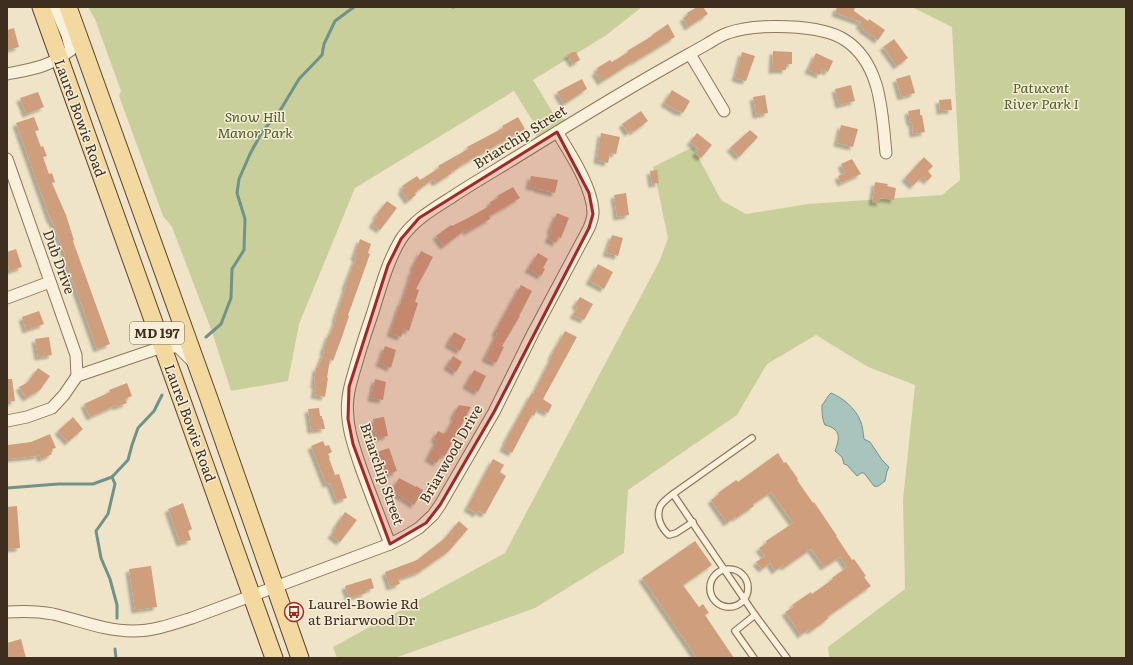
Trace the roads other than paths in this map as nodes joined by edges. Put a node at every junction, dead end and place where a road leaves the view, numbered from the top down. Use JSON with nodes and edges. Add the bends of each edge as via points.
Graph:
{"nodes":[{"id":1,"x":41,"y":7,"type":"edge"},
{"id":2,"x":55,"y":7,"type":"edge"},
{"id":3,"x":68,"y":7,"type":"edge"},
{"id":4,"x":690,"y":54,"type":"junction"},
{"id":5,"x":59,"y":59,"type":"junction"},
{"id":6,"x":7,"y":74,"type":"edge"},
{"id":7,"x":724,"y":111,"type":"dead end"},
{"id":8,"x":557,"y":132,"type":"junction"},
{"id":9,"x":886,"y":153,"type":"dead end"},
{"id":10,"x":7,"y":159,"type":"edge"},
{"id":11,"x":11,"y":187,"type":"edge"},
{"id":12,"x":50,"y":282,"type":"junction"},
{"id":13,"x":7,"y":298,"type":"edge"},
{"id":14,"x":162,"y":347,"type":"junction"},
{"id":15,"x":196,"y":366,"type":"junction"},
{"id":16,"x":77,"y":376,"type":"junction"},
{"id":17,"x":7,"y":421,"type":"edge"},
{"id":18,"x":752,"y":438,"type":"dead end"},
{"id":19,"x":673,"y":494,"type":"junction"},
{"id":20,"x":692,"y":522,"type":"junction"},
{"id":21,"x":390,"y":544,"type":"junction"},
{"id":22,"x":724,"y":570,"type":"junction"},
{"id":23,"x":275,"y":587,"type":"junction"},
{"id":24,"x":252,"y":596,"type":"junction"},
{"id":25,"x":744,"y":598,"type":"junction"},
{"id":26,"x":7,"y":612,"type":"edge"},
{"id":27,"x":755,"y":615,"type":"junction"},
{"id":28,"x":274,"y":658,"type":"edge"},
{"id":29,"x":300,"y":658,"type":"edge"},
{"id":30,"x":754,"y":658,"type":"edge"},
{"id":31,"x":788,"y":658,"type":"edge"}],
"edges":[{"from":1,"to":5,"type":"main road","name":"Laurel Bowie Road","number":"MD 197"},
{"from":2,"to":5,"type":"street","via":[[67,35],[70,50]]},
{"from":3,"to":15,"type":"main road","name":"Laurel Bowie Road","number":"MD 197"},
{"from":4,"to":7,"type":"street"},
{"from":4,"to":8,"type":"street","name":"Briarchip Street"},
{"from":4,"to":9,"type":"street","name":"Briarchip Street","via":[[728,33],[754,27],[802,27],[822,30],[845,40],[856,48],[870,69],[881,106]]},
{"from":5,"to":6,"type":"street","via":[[43,66]]},
{"from":5,"to":14,"type":"main road","name":"Laurel Bowie Road","number":"MD 197"},
{"from":8,"to":21,"type":"street","name":"Briarwood Drive","via":[[589,193],[593,214],[589,228],[494,412],[440,505],[418,528]]},
{"from":8,"to":21,"type":"street","name":"Briarchip Street","via":[[419,218],[401,239],[388,265],[349,387],[347,407],[353,444]]},
{"from":10,"to":11,"type":"street","name":"Dub Drive"},
{"from":11,"to":12,"type":"street","name":"Dub Drive"},
{"from":12,"to":13,"type":"street"},
{"from":12,"to":16,"type":"street","name":"Dub Drive","via":[[76,354]]},
{"from":14,"to":15,"type":"street","via":[[178,347]]},
{"from":14,"to":16,"type":"street"},
{"from":14,"to":24,"type":"main road","name":"Laurel Bowie Road","number":"MD 197"},
{"from":15,"to":23,"type":"main road","name":"Laurel Bowie Road","number":"MD 197"},
{"from":16,"to":17,"type":"street","via":[[52,408]]},
{"from":18,"to":19,"type":"lane"},
{"from":19,"to":20,"type":"lane"},
{"from":19,"to":20,"type":"lane","via":[[660,507],[659,519],[663,529],[669,535]]},
{"from":20,"to":22,"type":"lane"},
{"from":21,"to":23,"type":"street","name":"Briarwood Drive"},
{"from":22,"to":25,"type":"lane"},
{"from":22,"to":25,"type":"lane","via":[[737,571],[746,579],[747,591]]},
{"from":22,"to":25,"type":"lane","via":[[719,571],[711,580],[710,593],[713,598],[723,606],[736,605]]},
{"from":23,"to":24,"type":"street","name":"Briarwood Drive"},
{"from":23,"to":29,"type":"main road","name":"Laurel Bowie Road","number":"MD 197"},
{"from":24,"to":26,"type":"street","name":"Briarwood Drive","via":[[165,627],[134,631],[110,629],[52,614]]},
{"from":24,"to":28,"type":"main road","name":"Laurel Bowie Road","number":"MD 197"},
{"from":25,"to":27,"type":"lane"},
{"from":27,"to":30,"type":"lane","via":[[735,631]]},
{"from":27,"to":31,"type":"lane"}]}
